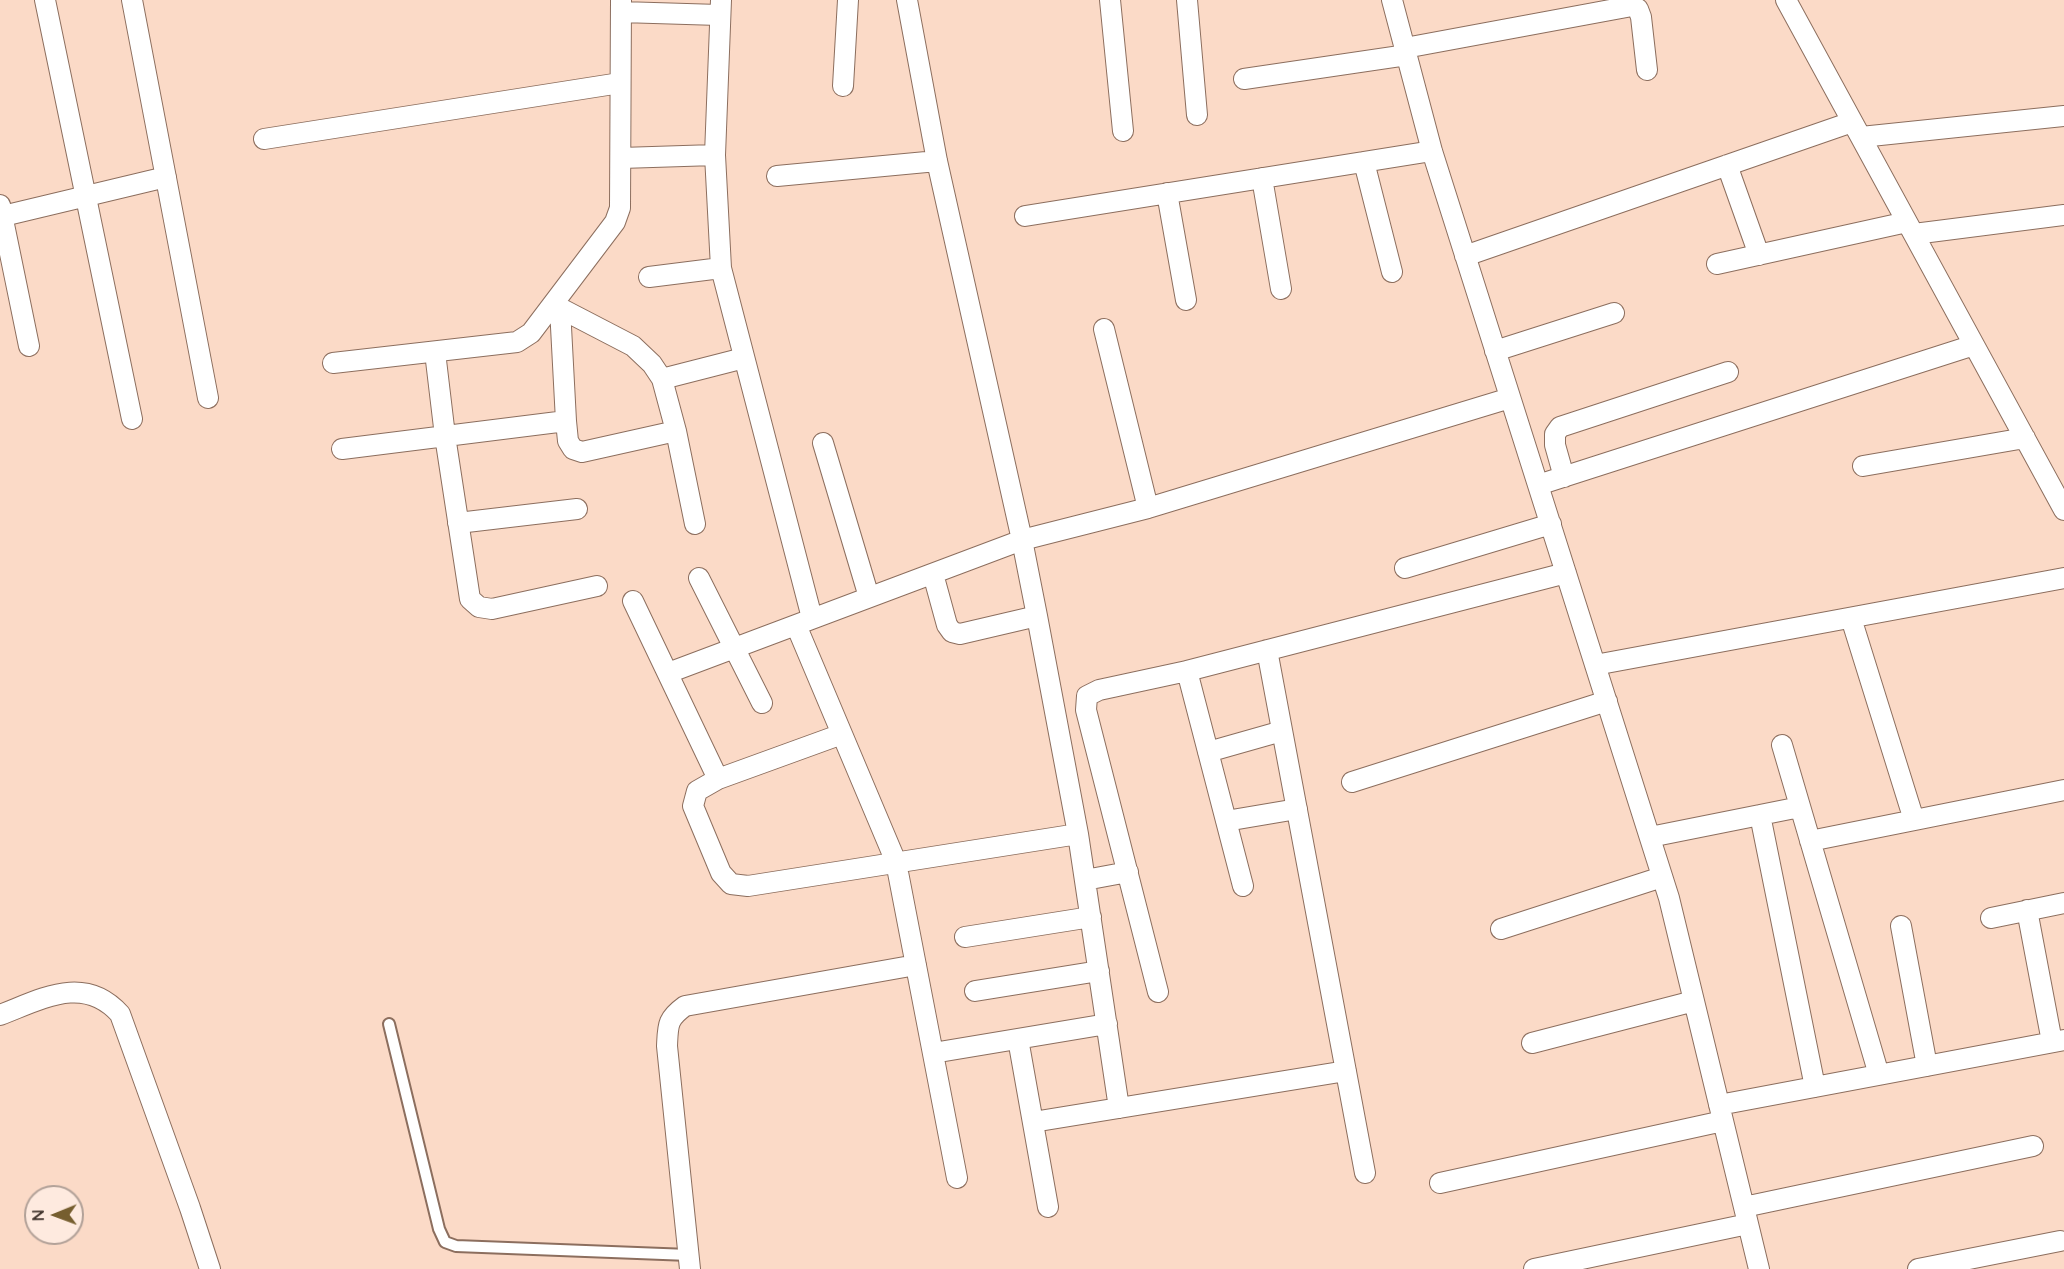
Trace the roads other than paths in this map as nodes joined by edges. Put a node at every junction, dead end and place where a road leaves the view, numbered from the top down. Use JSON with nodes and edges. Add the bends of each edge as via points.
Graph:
{"nodes":[{"id":1,"x":45,"y":0,"type":"edge"},
{"id":2,"x":132,"y":0,"type":"edge"},
{"id":3,"x":848,"y":0,"type":"edge"},
{"id":4,"x":907,"y":0,"type":"edge"},
{"id":5,"x":1110,"y":0,"type":"edge"},
{"id":6,"x":1187,"y":0,"type":"edge"},
{"id":7,"x":1392,"y":0,"type":"edge"},
{"id":8,"x":1786,"y":0,"type":"edge"},
{"id":9,"x":621,"y":6,"type":"edge"},
{"id":10,"x":720,"y":7,"type":"edge"},
{"id":11,"x":1570,"y":9,"type":"edge"},
{"id":12,"x":1406,"y":52,"type":"junction"},
{"id":13,"x":1647,"y":70,"type":"dead end"},
{"id":14,"x":1245,"y":79,"type":"dead end"},
{"id":15,"x":620,"y":83,"type":"junction"},
{"id":16,"x":843,"y":86,"type":"dead end"},
{"id":17,"x":1197,"y":115,"type":"dead end"},
{"id":18,"x":2064,"y":116,"type":"edge"},
{"id":19,"x":1857,"y":130,"type":"junction"},
{"id":20,"x":1123,"y":131,"type":"dead end"},
{"id":21,"x":264,"y":139,"type":"dead end"},
{"id":22,"x":1432,"y":151,"type":"junction"},
{"id":23,"x":715,"y":155,"type":"junction"},
{"id":24,"x":621,"y":158,"type":"junction"},
{"id":25,"x":937,"y":161,"type":"junction"},
{"id":26,"x":1364,"y":162,"type":"junction"},
{"id":27,"x":1727,"y":165,"type":"junction"},
{"id":28,"x":777,"y":176,"type":"dead end"},
{"id":29,"x":166,"y":177,"type":"junction"},
{"id":30,"x":1262,"y":178,"type":"junction"},
{"id":31,"x":1167,"y":193,"type":"junction"},
{"id":32,"x":86,"y":196,"type":"junction"},
{"id":33,"x":2,"y":210,"type":"edge"},
{"id":34,"x":2064,"y":215,"type":"edge"},
{"id":35,"x":1025,"y":216,"type":"dead end"},
{"id":36,"x":1910,"y":228,"type":"junction"},
{"id":37,"x":1759,"y":255,"type":"junction"},
{"id":38,"x":1465,"y":256,"type":"junction"},
{"id":39,"x":1717,"y":264,"type":"dead end"},
{"id":40,"x":721,"y":268,"type":"junction"},
{"id":41,"x":1392,"y":272,"type":"dead end"},
{"id":42,"x":649,"y":277,"type":"dead end"},
{"id":43,"x":1281,"y":289,"type":"dead end"},
{"id":44,"x":1186,"y":300,"type":"dead end"},
{"id":45,"x":557,"y":306,"type":"junction"},
{"id":46,"x":1614,"y":313,"type":"dead end"},
{"id":47,"x":1104,"y":329,"type":"dead end"},
{"id":48,"x":1974,"y":345,"type":"junction"},
{"id":49,"x":29,"y":346,"type":"dead end"},
{"id":50,"x":1496,"y":351,"type":"junction"},
{"id":51,"x":435,"y":352,"type":"junction"},
{"id":52,"x":744,"y":358,"type":"junction"},
{"id":53,"x":333,"y":363,"type":"dead end"},
{"id":54,"x":1728,"y":372,"type":"dead end"},
{"id":55,"x":662,"y":379,"type":"junction"},
{"id":56,"x":208,"y":398,"type":"dead end"},
{"id":57,"x":1510,"y":398,"type":"junction"},
{"id":58,"x":132,"y":419,"type":"dead end"},
{"id":59,"x":566,"y":421,"type":"junction"},
{"id":60,"x":676,"y":431,"type":"junction"},
{"id":61,"x":445,"y":436,"type":"junction"},
{"id":62,"x":2025,"y":438,"type":"junction"},
{"id":63,"x":823,"y":443,"type":"dead end"},
{"id":64,"x":342,"y":449,"type":"dead end"},
{"id":65,"x":1863,"y":466,"type":"dead end"},
{"id":66,"x":1564,"y":477,"type":"junction"},
{"id":67,"x":1538,"y":485,"type":"junction"},
{"id":68,"x":578,"y":508,"type":"dead end"},
{"id":69,"x":1148,"y":508,"type":"junction"},
{"id":70,"x":2064,"y":510,"type":"edge"},
{"id":71,"x":458,"y":524,"type":"junction"},
{"id":72,"x":695,"y":524,"type":"dead end"},
{"id":73,"x":1551,"y":524,"type":"junction"},
{"id":74,"x":1022,"y":540,"type":"junction"},
{"id":75,"x":1405,"y":568,"type":"dead end"},
{"id":76,"x":1566,"y":573,"type":"junction"},
{"id":77,"x":933,"y":574,"type":"junction"},
{"id":78,"x":699,"y":578,"type":"dead end"},
{"id":79,"x":2064,"y":578,"type":"edge"},
{"id":80,"x":597,"y":586,"type":"dead end"},
{"id":81,"x":869,"y":597,"type":"junction"},
{"id":82,"x":633,"y":601,"type":"dead end"},
{"id":83,"x":1037,"y":616,"type":"junction"},
{"id":84,"x":1851,"y":618,"type":"junction"},
{"id":85,"x":804,"y":622,"type":"junction"},
{"id":86,"x":734,"y":648,"type":"junction"},
{"id":87,"x":1267,"y":650,"type":"junction"},
{"id":88,"x":1595,"y":665,"type":"junction"},
{"id":89,"x":1187,"y":671,"type":"junction"},
{"id":90,"x":668,"y":673,"type":"junction"},
{"id":91,"x":1607,"y":701,"type":"junction"},
{"id":92,"x":762,"y":703,"type":"dead end"},
{"id":93,"x":1282,"y":731,"type":"junction"},
{"id":94,"x":842,"y":734,"type":"junction"},
{"id":95,"x":1782,"y":745,"type":"dead end"},
{"id":96,"x":1208,"y":752,"type":"junction"},
{"id":97,"x":718,"y":778,"type":"junction"},
{"id":98,"x":1352,"y":782,"type":"dead end"},
{"id":99,"x":2064,"y":790,"type":"edge"},
{"id":100,"x":1800,"y":807,"type":"junction"},
{"id":101,"x":1297,"y":809,"type":"junction"},
{"id":102,"x":1761,"y":815,"type":"junction"},
{"id":103,"x":1914,"y":820,"type":"junction"},
{"id":104,"x":1226,"y":821,"type":"junction"},
{"id":105,"x":1078,"y":834,"type":"junction"},
{"id":106,"x":1650,"y":837,"type":"junction"},
{"id":107,"x":1810,"y":841,"type":"junction"},
{"id":108,"x":896,"y":862,"type":"junction"},
{"id":109,"x":1128,"y":872,"type":"junction"},
{"id":110,"x":1662,"y":877,"type":"junction"},
{"id":111,"x":1085,"y":880,"type":"junction"},
{"id":112,"x":1243,"y":886,"type":"dead end"},
{"id":113,"x":2064,"y":903,"type":"edge"},
{"id":114,"x":2027,"y":910,"type":"junction"},
{"id":115,"x":1090,"y":917,"type":"junction"},
{"id":116,"x":1991,"y":918,"type":"dead end"},
{"id":117,"x":1901,"y":926,"type":"dead end"},
{"id":118,"x":1502,"y":929,"type":"dead end"},
{"id":119,"x":965,"y":937,"type":"dead end"},
{"id":120,"x":916,"y":965,"type":"junction"},
{"id":121,"x":1099,"y":971,"type":"junction"},
{"id":122,"x":975,"y":991,"type":"dead end"},
{"id":123,"x":1158,"y":992,"type":"dead end"},
{"id":124,"x":1694,"y":1001,"type":"junction"},
{"id":125,"x":0,"y":1015,"type":"edge"},
{"id":126,"x":389,"y":1024,"type":"dead end"},
{"id":127,"x":1107,"y":1024,"type":"junction"},
{"id":128,"x":1018,"y":1039,"type":"junction"},
{"id":129,"x":2058,"y":1041,"type":"edge"},
{"id":130,"x":1532,"y":1043,"type":"dead end"},
{"id":131,"x":933,"y":1053,"type":"junction"},
{"id":132,"x":1928,"y":1066,"type":"junction"},
{"id":133,"x":1346,"y":1071,"type":"junction"},
{"id":134,"x":1879,"y":1075,"type":"junction"},
{"id":135,"x":1815,"y":1087,"type":"junction"},
{"id":136,"x":1119,"y":1108,"type":"junction"},
{"id":137,"x":1721,"y":1113,"type":"junction"},
{"id":138,"x":1033,"y":1122,"type":"junction"},
{"id":139,"x":2033,"y":1146,"type":"dead end"},
{"id":140,"x":1365,"y":1173,"type":"dead end"},
{"id":141,"x":957,"y":1178,"type":"dead end"},
{"id":142,"x":1440,"y":1183,"type":"dead end"},
{"id":143,"x":1048,"y":1207,"type":"dead end"},
{"id":144,"x":1746,"y":1216,"type":"junction"},
{"id":145,"x":2060,"y":1241,"type":"dead end"},
{"id":146,"x":690,"y":1262,"type":"edge"},
{"id":147,"x":210,"y":1269,"type":"edge"},
{"id":148,"x":1534,"y":1269,"type":"edge"},
{"id":149,"x":1759,"y":1269,"type":"edge"},
{"id":150,"x":1918,"y":1269,"type":"edge"}],
"edges":[{"from":1,"to":32,"type":"street"},
{"from":2,"to":29,"type":"street"},
{"from":3,"to":16,"type":"street"},
{"from":4,"to":25,"type":"street"},
{"from":5,"to":20,"type":"street"},
{"from":6,"to":17,"type":"street"},
{"from":7,"to":12,"type":"street"},
{"from":8,"to":19,"type":"street"},
{"from":9,"to":10,"type":"street"},
{"from":9,"to":15,"type":"street"},
{"from":10,"to":23,"type":"street"},
{"from":11,"to":12,"type":"street"},
{"from":11,"to":13,"type":"street","via":[[1638,9]]},
{"from":12,"to":14,"type":"street"},
{"from":12,"to":22,"type":"street"},
{"from":15,"to":21,"type":"street"},
{"from":15,"to":24,"type":"street"},
{"from":18,"to":19,"type":"street"},
{"from":19,"to":27,"type":"street"},
{"from":19,"to":36,"type":"street"},
{"from":22,"to":26,"type":"street"},
{"from":22,"to":38,"type":"street"},
{"from":23,"to":24,"type":"street"},
{"from":23,"to":40,"type":"street"},
{"from":24,"to":45,"type":"street","via":[[618,215]]},
{"from":25,"to":28,"type":"street"},
{"from":25,"to":74,"type":"street"},
{"from":26,"to":30,"type":"street"},
{"from":26,"to":41,"type":"street"},
{"from":27,"to":37,"type":"street"},
{"from":27,"to":38,"type":"street"},
{"from":29,"to":32,"type":"street"},
{"from":29,"to":56,"type":"street"},
{"from":30,"to":31,"type":"street"},
{"from":30,"to":43,"type":"street"},
{"from":31,"to":35,"type":"street"},
{"from":31,"to":44,"type":"street"},
{"from":32,"to":33,"type":"street"},
{"from":32,"to":58,"type":"street"},
{"from":33,"to":49,"type":"street"},
{"from":34,"to":36,"type":"street"},
{"from":36,"to":37,"type":"street"},
{"from":36,"to":48,"type":"street"},
{"from":37,"to":39,"type":"street"},
{"from":38,"to":50,"type":"street"},
{"from":40,"to":42,"type":"street"},
{"from":40,"to":52,"type":"street"},
{"from":45,"to":51,"type":"street","via":[[517,342]]},
{"from":45,"to":55,"type":"street","via":[[633,346]]},
{"from":45,"to":59,"type":"street"},
{"from":46,"to":50,"type":"street"},
{"from":47,"to":69,"type":"street"},
{"from":48,"to":62,"type":"street"},
{"from":48,"to":66,"type":"street"},
{"from":50,"to":57,"type":"street"},
{"from":51,"to":53,"type":"street"},
{"from":51,"to":61,"type":"street"},
{"from":52,"to":55,"type":"street"},
{"from":52,"to":85,"type":"street"},
{"from":54,"to":66,"type":"street","via":[[1560,427],[1555,445]]},
{"from":55,"to":60,"type":"street"},
{"from":57,"to":67,"type":"street"},
{"from":57,"to":69,"type":"street"},
{"from":59,"to":60,"type":"street","via":[[568,441],[573,449],[582,452]]},
{"from":59,"to":61,"type":"street"},
{"from":60,"to":72,"type":"street"},
{"from":61,"to":64,"type":"street"},
{"from":61,"to":71,"type":"street"},
{"from":62,"to":65,"type":"street"},
{"from":62,"to":70,"type":"street"},
{"from":63,"to":81,"type":"street"},
{"from":66,"to":67,"type":"street"},
{"from":67,"to":73,"type":"street"},
{"from":68,"to":71,"type":"street"},
{"from":69,"to":74,"type":"street"},
{"from":71,"to":80,"type":"street","via":[[470,599],[480,607],[492,609]]},
{"from":73,"to":75,"type":"street"},
{"from":73,"to":76,"type":"street"},
{"from":74,"to":77,"type":"street"},
{"from":74,"to":83,"type":"street"},
{"from":76,"to":87,"type":"street"},
{"from":76,"to":88,"type":"street"},
{"from":77,"to":81,"type":"street"},
{"from":77,"to":83,"type":"street","via":[[952,632],[960,634]]},
{"from":78,"to":86,"type":"street"},
{"from":79,"to":84,"type":"street"},
{"from":81,"to":85,"type":"street"},
{"from":82,"to":90,"type":"street"},
{"from":83,"to":105,"type":"street"},
{"from":84,"to":88,"type":"street"},
{"from":84,"to":103,"type":"street"},
{"from":85,"to":86,"type":"street"},
{"from":85,"to":94,"type":"street"},
{"from":86,"to":90,"type":"street"},
{"from":86,"to":92,"type":"street"},
{"from":87,"to":89,"type":"street"},
{"from":87,"to":93,"type":"street"},
{"from":88,"to":91,"type":"street"},
{"from":89,"to":96,"type":"street"},
{"from":89,"to":109,"type":"street","via":[[1087,696],[1086,710]]},
{"from":90,"to":97,"type":"street"},
{"from":91,"to":98,"type":"street"},
{"from":91,"to":106,"type":"street"},
{"from":93,"to":96,"type":"street"},
{"from":93,"to":101,"type":"street"},
{"from":94,"to":97,"type":"street"},
{"from":94,"to":108,"type":"street"},
{"from":95,"to":100,"type":"street"},
{"from":96,"to":104,"type":"street"},
{"from":97,"to":108,"type":"street","via":[[697,791],[693,806],[721,873],[731,884],[748,886]]},
{"from":99,"to":103,"type":"street"},
{"from":100,"to":102,"type":"street"},
{"from":100,"to":107,"type":"street"},
{"from":101,"to":104,"type":"street"},
{"from":101,"to":133,"type":"street"},
{"from":102,"to":106,"type":"street"},
{"from":102,"to":135,"type":"street"},
{"from":103,"to":107,"type":"street"},
{"from":104,"to":112,"type":"street"},
{"from":105,"to":108,"type":"street"},
{"from":105,"to":111,"type":"street"},
{"from":106,"to":110,"type":"street"},
{"from":107,"to":134,"type":"street"},
{"from":108,"to":120,"type":"street"},
{"from":109,"to":111,"type":"street"},
{"from":109,"to":123,"type":"street"},
{"from":110,"to":118,"type":"street"},
{"from":110,"to":124,"type":"street"},
{"from":111,"to":115,"type":"street"},
{"from":113,"to":114,"type":"street"},
{"from":114,"to":116,"type":"street"},
{"from":114,"to":129,"type":"street"},
{"from":115,"to":119,"type":"street"},
{"from":115,"to":121,"type":"street"},
{"from":117,"to":132,"type":"street"},
{"from":120,"to":131,"type":"street"},
{"from":120,"to":146,"type":"street","via":[[685,1006],[674,1014],[668,1025],[667,1046]]},
{"from":121,"to":122,"type":"street"},
{"from":121,"to":127,"type":"street"},
{"from":124,"to":130,"type":"street"},
{"from":124,"to":137,"type":"street"},
{"from":125,"to":147,"type":"street","via":[[61,992],[83,992],[109,1002],[120,1014]]},
{"from":126,"to":146,"type":"lane","via":[[445,1242],[456,1246]]},
{"from":127,"to":128,"type":"street"},
{"from":127,"to":136,"type":"street"},
{"from":128,"to":131,"type":"street"},
{"from":128,"to":138,"type":"street"},
{"from":129,"to":132,"type":"street"},
{"from":131,"to":141,"type":"street"},
{"from":132,"to":134,"type":"street"},
{"from":133,"to":136,"type":"street"},
{"from":133,"to":140,"type":"street"},
{"from":134,"to":135,"type":"street"},
{"from":135,"to":137,"type":"street"},
{"from":136,"to":138,"type":"street"},
{"from":137,"to":142,"type":"street"},
{"from":137,"to":144,"type":"street"},
{"from":138,"to":143,"type":"street"},
{"from":139,"to":144,"type":"street"},
{"from":144,"to":148,"type":"street"},
{"from":144,"to":149,"type":"street"},
{"from":145,"to":150,"type":"street"}]}
